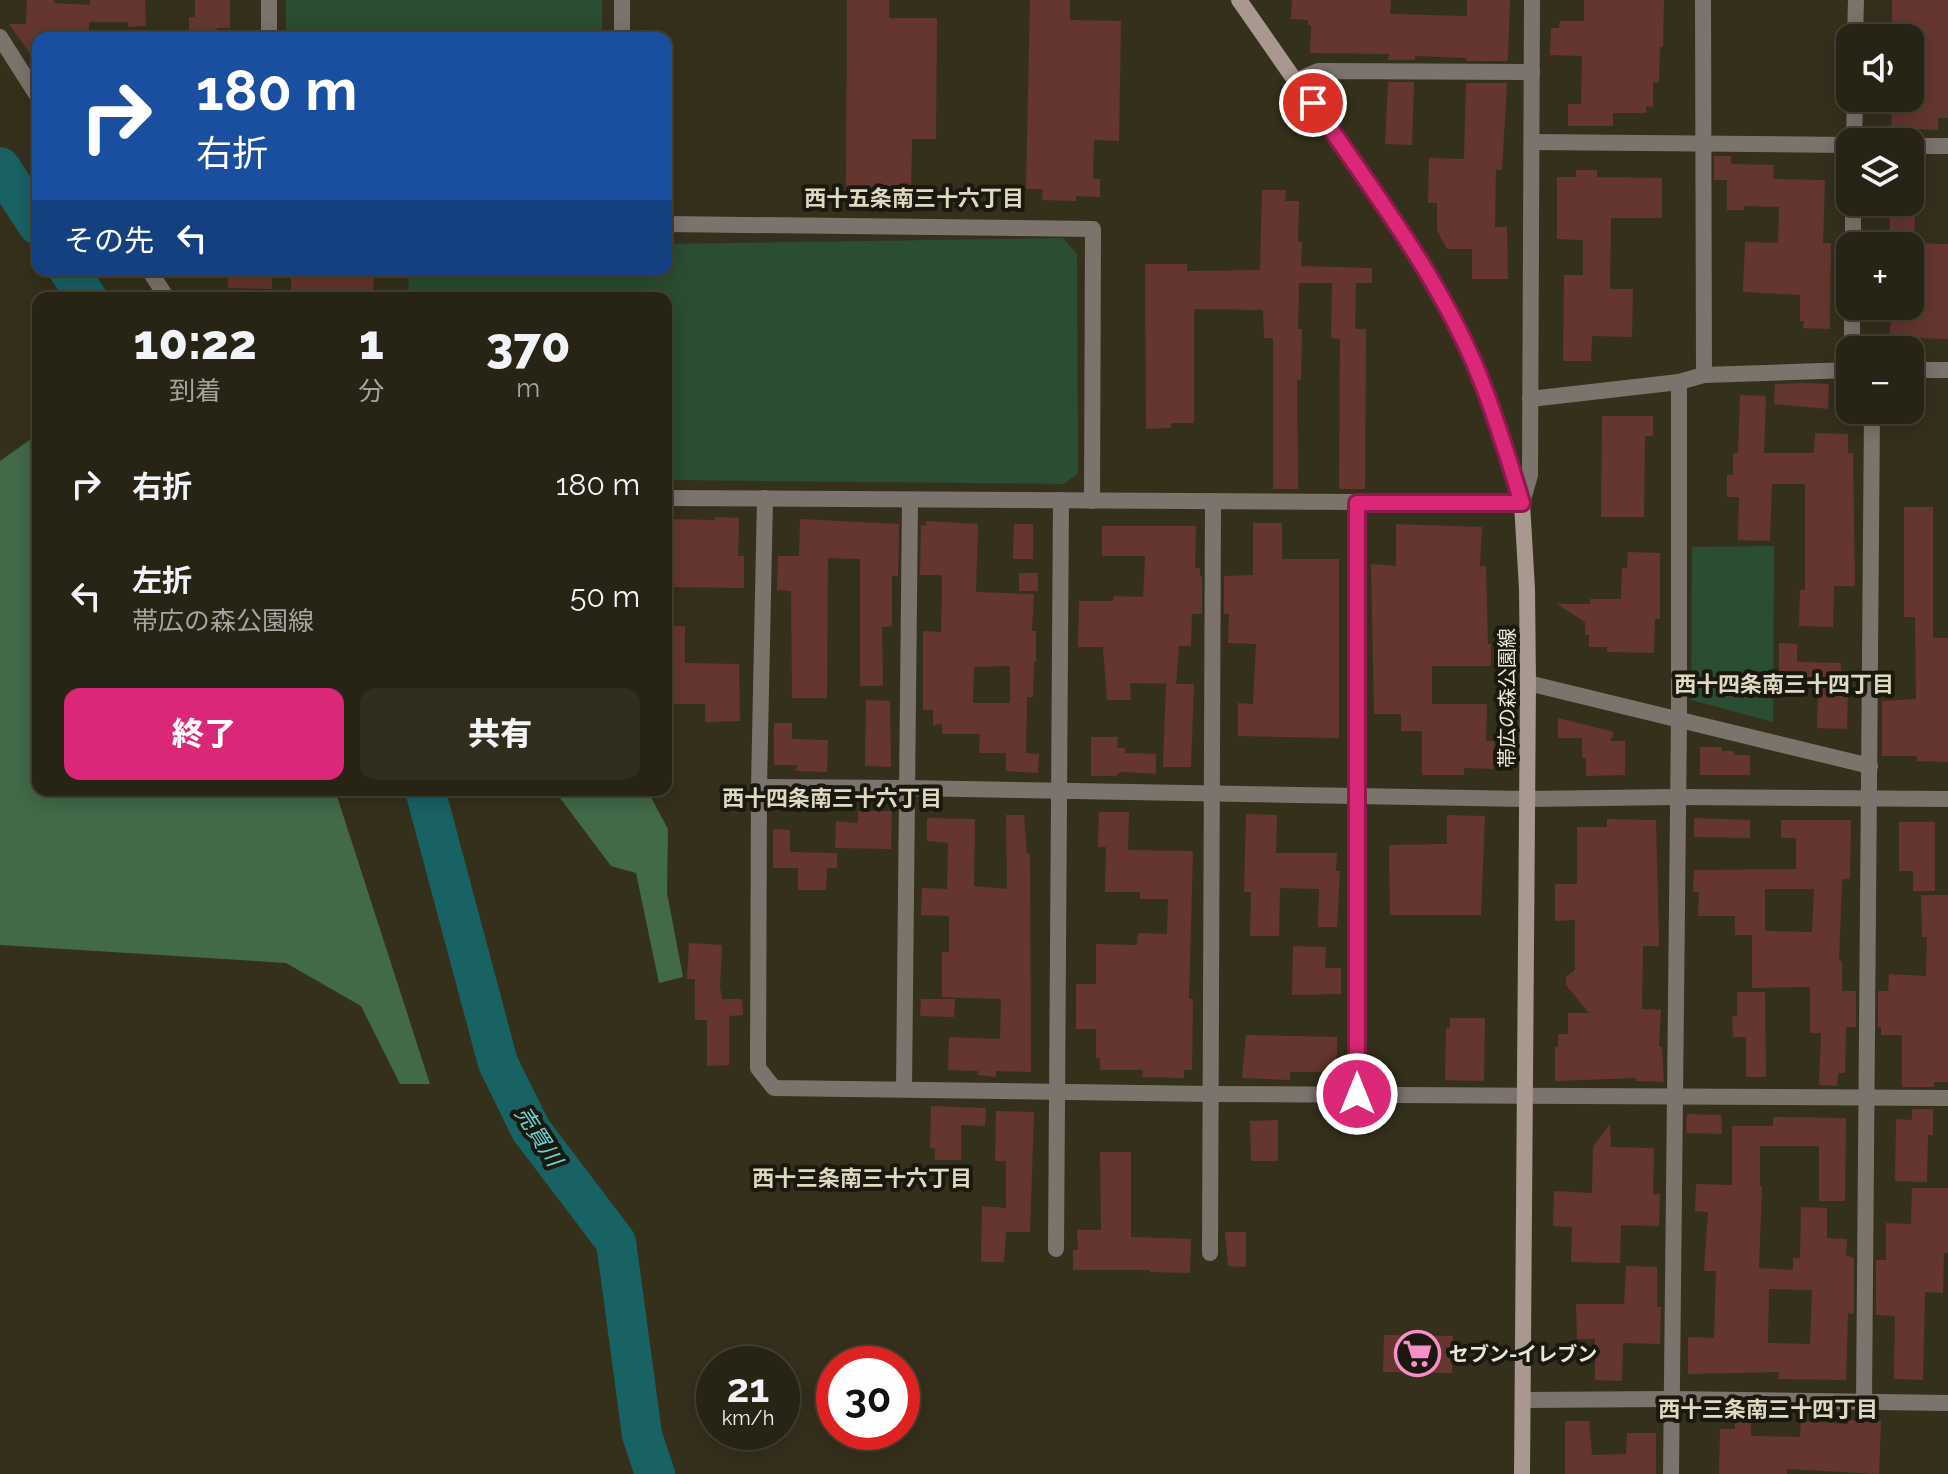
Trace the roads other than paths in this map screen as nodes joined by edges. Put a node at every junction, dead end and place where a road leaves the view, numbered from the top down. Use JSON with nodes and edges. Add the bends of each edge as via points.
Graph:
{"nodes":[{"id":1,"x":269,"y":0,"type":"edge"},
{"id":2,"x":622,"y":0,"type":"edge"},
{"id":3,"x":1239,"y":0,"type":"edge"},
{"id":4,"x":1532,"y":0,"type":"edge"},
{"id":5,"x":1703,"y":0,"type":"edge"},
{"id":6,"x":1856,"y":0,"type":"edge"},
{"id":7,"x":1855,"y":24,"type":"edge"},
{"id":8,"x":269,"y":32,"type":"edge"},
{"id":9,"x":622,"y":32,"type":"edge"},
{"id":10,"x":0,"y":37,"type":"edge"},
{"id":11,"x":1532,"y":72,"type":"junction"},
{"id":12,"x":1297,"y":80,"type":"junction"},
{"id":13,"x":32,"y":88,"type":"edge"},
{"id":14,"x":1532,"y":142,"type":"junction"},
{"id":15,"x":1704,"y":143,"type":"junction"},
{"id":16,"x":1836,"y":143,"type":"edge"},
{"id":17,"x":1924,"y":146,"type":"edge"},
{"id":18,"x":1948,"y":146,"type":"edge"},
{"id":19,"x":672,"y":224,"type":"edge"},
{"id":20,"x":1836,"y":370,"type":"edge"},
{"id":21,"x":1924,"y":370,"type":"edge"},
{"id":22,"x":1948,"y":370,"type":"edge"},
{"id":23,"x":1704,"y":375,"type":"junction"},
{"id":24,"x":1679,"y":382,"type":"junction"},
{"id":25,"x":1530,"y":399,"type":"junction"},
{"id":26,"x":1872,"y":424,"type":"edge"},
{"id":27,"x":672,"y":498,"type":"edge"},
{"id":28,"x":765,"y":498,"type":"junction"},
{"id":29,"x":1061,"y":500,"type":"junction"},
{"id":30,"x":910,"y":501,"type":"junction"},
{"id":31,"x":1092,"y":501,"type":"junction"},
{"id":32,"x":1213,"y":501,"type":"junction"},
{"id":33,"x":1357,"y":503,"type":"junction"},
{"id":34,"x":1522,"y":503,"type":"junction"},
{"id":35,"x":1528,"y":683,"type":"junction"},
{"id":36,"x":1679,"y":718,"type":"junction"},
{"id":37,"x":1870,"y":766,"type":"junction"},
{"id":38,"x":759,"y":787,"type":"junction"},
{"id":39,"x":908,"y":788,"type":"junction"},
{"id":40,"x":1059,"y":790,"type":"junction"},
{"id":41,"x":1213,"y":793,"type":"junction"},
{"id":42,"x":1358,"y":796,"type":"junction"},
{"id":43,"x":1677,"y":797,"type":"junction"},
{"id":44,"x":1527,"y":799,"type":"junction"},
{"id":45,"x":1948,"y":799,"type":"edge"},
{"id":46,"x":1870,"y":800,"type":"junction"},
{"id":47,"x":904,"y":1089,"type":"junction"},
{"id":48,"x":1056,"y":1091,"type":"junction"},
{"id":49,"x":1211,"y":1094,"type":"junction"},
{"id":50,"x":1357,"y":1094,"type":"junction"},
{"id":51,"x":1524,"y":1095,"type":"junction"},
{"id":52,"x":1675,"y":1097,"type":"junction"},
{"id":53,"x":1865,"y":1097,"type":"junction"},
{"id":54,"x":1948,"y":1098,"type":"edge"},
{"id":55,"x":1056,"y":1249,"type":"dead end"},
{"id":56,"x":1210,"y":1253,"type":"dead end"},
{"id":57,"x":1671,"y":1399,"type":"junction"},
{"id":58,"x":1523,"y":1400,"type":"junction"},
{"id":59,"x":1864,"y":1402,"type":"junction"},
{"id":60,"x":1948,"y":1403,"type":"edge"},
{"id":61,"x":1522,"y":1474,"type":"edge"},
{"id":62,"x":1671,"y":1474,"type":"edge"}],
"edges":[{"from":1,"to":8,"type":"street"},
{"from":2,"to":9,"type":"street"},
{"from":3,"to":12,"type":"main road","name":"帯広の森公園線"},
{"from":4,"to":11,"type":"street"},
{"from":5,"to":15,"type":"street"},
{"from":6,"to":7,"type":"street"},
{"from":10,"to":13,"type":"street"},
{"from":11,"to":12,"type":"street","via":[[1318,71]]},
{"from":11,"to":14,"type":"street"},
{"from":12,"to":34,"type":"main road","name":"帯広の森公園線","via":[[1409,244],[1449,314],[1479,375]]},
{"from":14,"to":15,"type":"street"},
{"from":14,"to":25,"type":"street"},
{"from":15,"to":16,"type":"street"},
{"from":15,"to":23,"type":"street"},
{"from":17,"to":18,"type":"street"},
{"from":19,"to":31,"type":"street","via":[[1093,229]]},
{"from":20,"to":23,"type":"street"},
{"from":21,"to":22,"type":"street"},
{"from":23,"to":24,"type":"street"},
{"from":24,"to":25,"type":"street"},
{"from":24,"to":36,"type":"street"},
{"from":25,"to":34,"type":"street","via":[[1530,475]]},
{"from":26,"to":37,"type":"street"},
{"from":27,"to":28,"type":"street"},
{"from":28,"to":30,"type":"street"},
{"from":28,"to":38,"type":"street"},
{"from":29,"to":30,"type":"street"},
{"from":29,"to":31,"type":"street"},
{"from":29,"to":40,"type":"street"},
{"from":30,"to":39,"type":"street"},
{"from":31,"to":32,"type":"street"},
{"from":32,"to":33,"type":"street"},
{"from":32,"to":41,"type":"street"},
{"from":33,"to":34,"type":"street"},
{"from":33,"to":42,"type":"street"},
{"from":34,"to":35,"type":"main road","name":"帯広の森公園線"},
{"from":35,"to":36,"type":"street"},
{"from":35,"to":44,"type":"main road","name":"帯広の森公園線"},
{"from":36,"to":37,"type":"street"},
{"from":36,"to":43,"type":"street"},
{"from":37,"to":46,"type":"street"},
{"from":38,"to":39,"type":"street"},
{"from":38,"to":47,"type":"street","via":[[758,1068],[774,1088]]},
{"from":39,"to":40,"type":"street"},
{"from":39,"to":47,"type":"street"},
{"from":40,"to":41,"type":"street"},
{"from":40,"to":48,"type":"street"},
{"from":41,"to":42,"type":"street"},
{"from":41,"to":49,"type":"street"},
{"from":42,"to":44,"type":"street"},
{"from":42,"to":50,"type":"street"},
{"from":43,"to":44,"type":"street"},
{"from":43,"to":46,"type":"street"},
{"from":43,"to":52,"type":"street"},
{"from":44,"to":51,"type":"main road","name":"帯広の森公園線"},
{"from":45,"to":46,"type":"street"},
{"from":46,"to":53,"type":"street"},
{"from":47,"to":48,"type":"street"},
{"from":48,"to":49,"type":"street"},
{"from":48,"to":55,"type":"street"},
{"from":49,"to":50,"type":"street"},
{"from":49,"to":56,"type":"street"},
{"from":50,"to":51,"type":"street"},
{"from":51,"to":52,"type":"street"},
{"from":51,"to":58,"type":"main road","name":"帯広の森公園線"},
{"from":52,"to":53,"type":"street"},
{"from":52,"to":57,"type":"street"},
{"from":53,"to":54,"type":"street"},
{"from":53,"to":59,"type":"street"},
{"from":57,"to":58,"type":"street"},
{"from":57,"to":59,"type":"street"},
{"from":57,"to":62,"type":"street"},
{"from":58,"to":61,"type":"main road","name":"帯広の森公園線"},
{"from":59,"to":60,"type":"street"}]}
